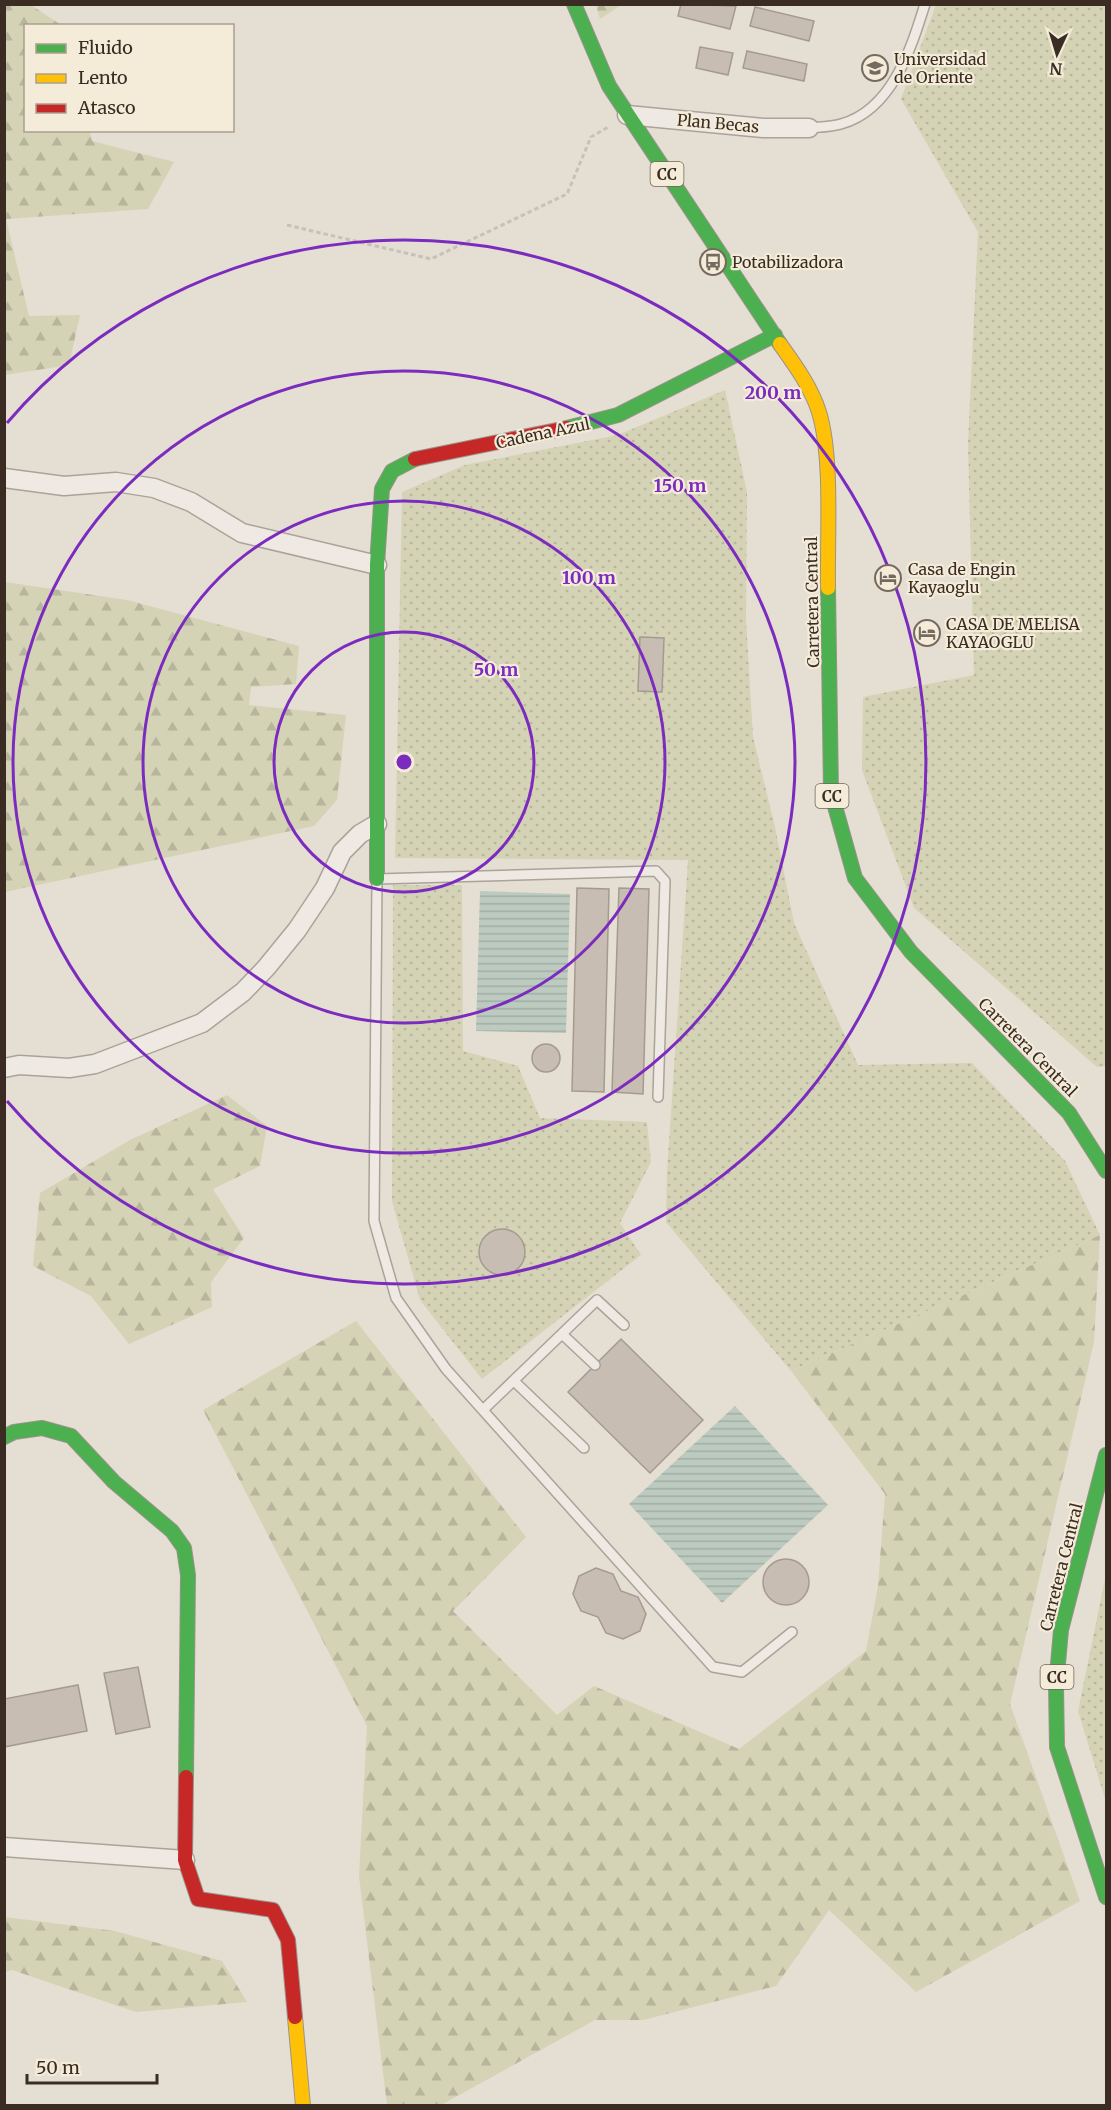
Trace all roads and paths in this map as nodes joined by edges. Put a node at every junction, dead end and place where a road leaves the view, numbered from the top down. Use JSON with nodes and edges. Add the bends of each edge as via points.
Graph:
{"nodes":[{"id":1,"x":574,"y":4,"type":"edge"},
{"id":2,"x":925,"y":4,"type":"edge"},
{"id":3,"x":627,"y":116,"type":"junction"},
{"id":4,"x":809,"y":128,"type":"joint"},
{"id":5,"x":287,"y":225,"type":"dead end"},
{"id":6,"x":775,"y":335,"type":"junction"},
{"id":7,"x":4,"y":478,"type":"edge"},
{"id":8,"x":377,"y":565,"type":"junction"},
{"id":9,"x":377,"y":824,"type":"junction"},
{"id":10,"x":377,"y":879,"type":"junction"},
{"id":11,"x":4,"y":1068,"type":"edge"},
{"id":12,"x":658,"y":1097,"type":"dead end"},
{"id":13,"x":1107,"y":1171,"type":"edge"},
{"id":14,"x":624,"y":1325,"type":"dead end"},
{"id":15,"x":562,"y":1334,"type":"junction"},
{"id":16,"x":595,"y":1365,"type":"dead end"},
{"id":17,"x":514,"y":1381,"type":"junction"},
{"id":18,"x":483,"y":1410,"type":"junction"},
{"id":19,"x":4,"y":1437,"type":"edge"},
{"id":20,"x":584,"y":1448,"type":"dead end"},
{"id":21,"x":1107,"y":1455,"type":"edge"},
{"id":22,"x":792,"y":1632,"type":"dead end"},
{"id":23,"x":4,"y":1847,"type":"edge"},
{"id":24,"x":185,"y":1860,"type":"junction"},
{"id":25,"x":1107,"y":1897,"type":"edge"},
{"id":26,"x":303,"y":2106,"type":"edge"}],
"edges":[{"from":1,"to":3,"type":"main road","name":"Carretera Central","number":"CC","via":[[609,86]]},
{"from":2,"to":4,"type":"lane","via":[[913,42],[884,94],[867,110],[842,124]]},
{"from":3,"to":4,"type":"street","name":"Plan Becas","via":[[763,128]]},
{"from":3,"to":5,"type":"path","via":[[591,137],[567,194],[431,259]]},
{"from":3,"to":6,"type":"main road","name":"Carretera Central","number":"CC"},
{"from":6,"to":8,"type":"main road","name":"Cadena Azul","via":[[618,415],[415,459],[392,471],[382,489]]},
{"from":6,"to":13,"type":"main road","name":"Carretera Central","number":"CC","via":[[805,381],[819,412],[826,448],[831,792],[855,878],[911,952],[1069,1113]]},
{"from":7,"to":8,"type":"street","via":[[64,486],[116,482],[154,488],[191,502],[242,533]]},
{"from":8,"to":9,"type":"main road","name":"Cadena Azul"},
{"from":9,"to":10,"type":"main road","name":"Cadena Azul"},
{"from":9,"to":11,"type":"street","via":[[342,852],[325,888],[266,968],[243,992],[202,1023],[94,1064]]},
{"from":10,"to":12,"type":"lane","via":[[656,871],[664,881]]},
{"from":10,"to":18,"type":"lane","via":[[374,1221],[396,1298],[446,1369]]},
{"from":14,"to":15,"type":"lane","via":[[597,1299]]},
{"from":15,"to":16,"type":"lane"},
{"from":15,"to":17,"type":"lane"},
{"from":17,"to":18,"type":"lane"},
{"from":17,"to":20,"type":"lane"},
{"from":18,"to":22,"type":"lane","via":[[714,1667],[742,1672]]},
{"from":19,"to":24,"type":"main road","via":[[42,1428],[71,1436],[114,1482],[172,1531],[184,1548],[188,1575]]},
{"from":21,"to":25,"type":"main road","name":"Carretera Central","number":"CC","via":[[1061,1630],[1056,1686],[1057,1747]]},
{"from":23,"to":24,"type":"street"},
{"from":24,"to":26,"type":"main road","via":[[198,1899],[273,1910],[288,1940]]}]}
